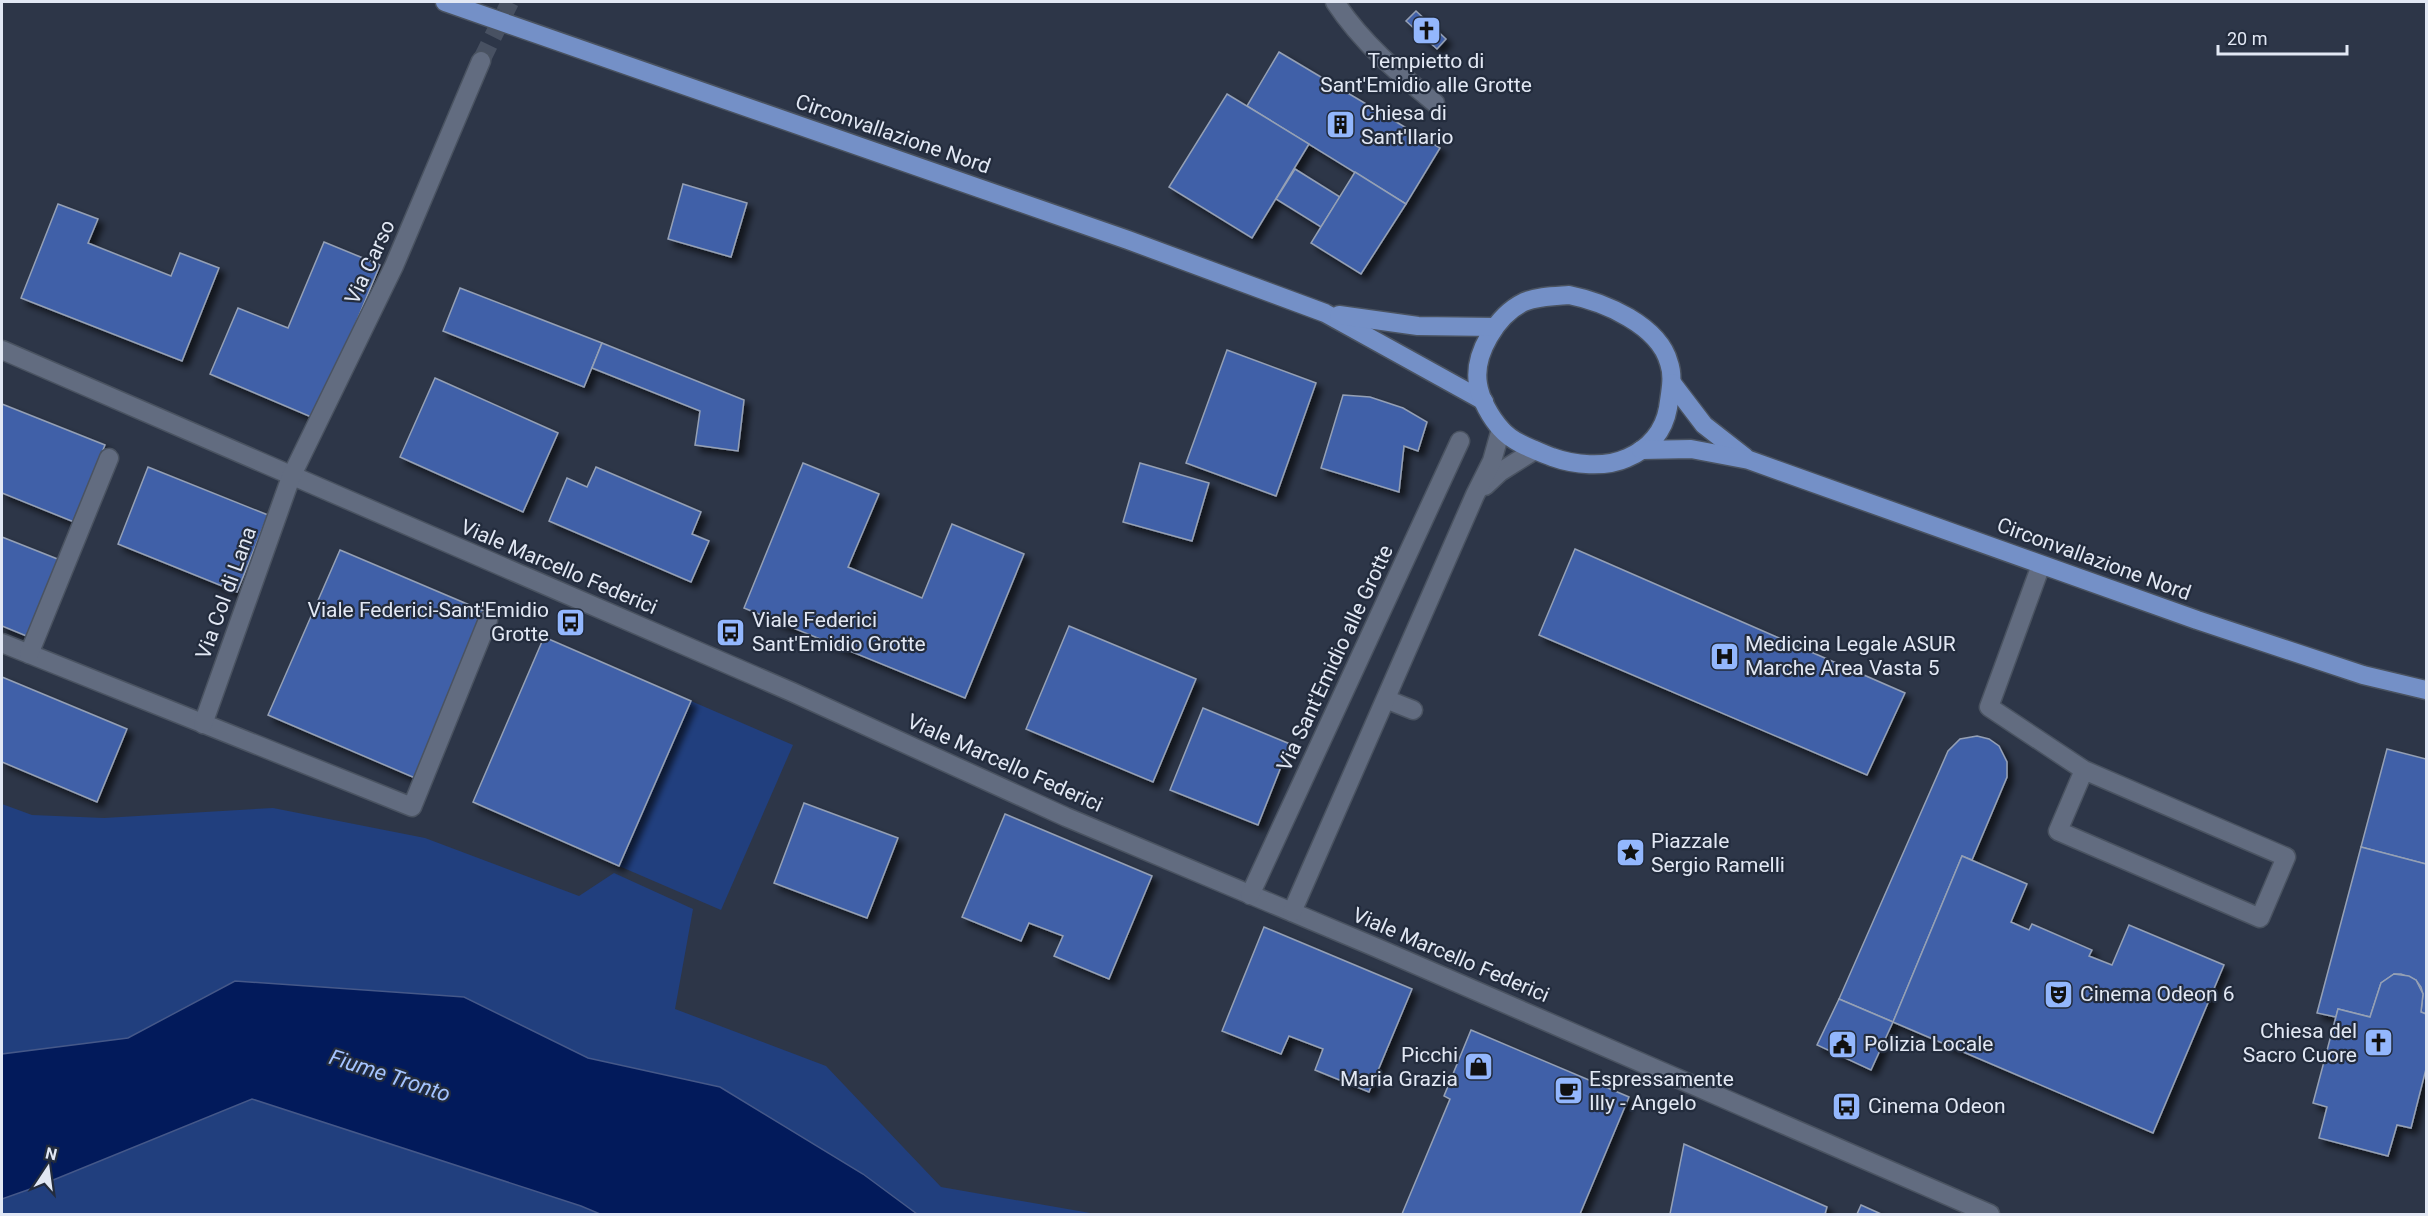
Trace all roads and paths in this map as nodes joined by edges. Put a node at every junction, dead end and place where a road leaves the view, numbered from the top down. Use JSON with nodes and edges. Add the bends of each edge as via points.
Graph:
{"nodes":[{"id":1,"x":445,"y":2,"type":"edge"},
{"id":2,"x":1335,"y":2,"type":"edge"},
{"id":3,"x":481,"y":61,"type":"tunnel mouth"},
{"id":4,"x":1435,"y":103,"type":"dead end"},
{"id":5,"x":1325,"y":313,"type":"junction"},
{"id":6,"x":1495,"y":327,"type":"junction"},
{"id":7,"x":2,"y":350,"type":"edge"},
{"id":8,"x":1672,"y":383,"type":"junction"},
{"id":9,"x":1484,"y":402,"type":"junction"},
{"id":10,"x":1501,"y":429,"type":"junction"},
{"id":11,"x":1460,"y":441,"type":"dead end"},
{"id":12,"x":1534,"y":450,"type":"junction"},
{"id":13,"x":1641,"y":450,"type":"junction"},
{"id":14,"x":109,"y":458,"type":"dead end"},
{"id":15,"x":1749,"y":460,"type":"junction"},
{"id":16,"x":291,"y":477,"type":"junction"},
{"id":17,"x":1475,"y":495,"type":"junction"},
{"id":18,"x":2041,"y":565,"type":"junction"},
{"id":19,"x":488,"y":620,"type":"dead end"},
{"id":20,"x":2,"y":643,"type":"edge"},
{"id":21,"x":29,"y":654,"type":"junction"},
{"id":22,"x":1393,"y":681,"type":"junction"},
{"id":23,"x":2427,"y":690,"type":"edge"},
{"id":24,"x":1393,"y":702,"type":"junction"},
{"id":25,"x":1413,"y":710,"type":"dead end"},
{"id":26,"x":203,"y":724,"type":"junction"},
{"id":27,"x":1364,"y":749,"type":"junction"},
{"id":28,"x":2084,"y":770,"type":"junction"},
{"id":29,"x":1250,"y":895,"type":"junction"},
{"id":30,"x":1292,"y":912,"type":"junction"},
{"id":31,"x":1990,"y":1215,"type":"edge"}],
"edges":[{"from":1,"to":5,"type":"main road","name":"Circonvallazione Nord","via":[[1128,240]]},
{"from":2,"to":4,"type":"street","via":[[1384,60]]},
{"from":3,"to":16,"type":"street","name":"Via Carso","via":[[394,266]]},
{"from":5,"to":6,"type":"main road","name":"Circonvallazione Nord","via":[[1418,326]]},
{"from":5,"to":9,"type":"main road","name":"Circonvallazione Nord"},
{"from":6,"to":8,"type":"main road","name":"Circonvallazione Nord","via":[[1525,302],[1547,296],[1569,295],[1607,305],[1641,326],[1664,347]]},
{"from":6,"to":9,"type":"main road","name":"Circonvallazione Nord","via":[[1480,356],[1478,385]]},
{"from":7,"to":16,"type":"street","name":"Viale Marcello Federici"},
{"from":8,"to":13,"type":"main road","name":"Circonvallazione Nord","via":[[1666,416],[1654,441]]},
{"from":8,"to":15,"type":"main road","name":"Circonvallazione Nord","via":[[1704,425]]},
{"from":9,"to":10,"type":"main road","name":"Circonvallazione Nord"},
{"from":10,"to":12,"type":"main road","name":"Circonvallazione Nord"},
{"from":10,"to":17,"type":"street","via":[[1492,461]]},
{"from":11,"to":29,"type":"street","name":"Via Sant'Emidio alle Grotte"},
{"from":12,"to":13,"type":"main road","name":"Circonvallazione Nord","via":[[1564,461],[1589,464],[1628,458]]},
{"from":12,"to":17,"type":"street","via":[[1500,472]]},
{"from":13,"to":15,"type":"main road","name":"Circonvallazione Nord","via":[[1692,449]]},
{"from":14,"to":21,"type":"street"},
{"from":15,"to":18,"type":"main road","name":"Circonvallazione Nord"},
{"from":16,"to":26,"type":"street","name":"Via Col di Lana"},
{"from":16,"to":29,"type":"street","name":"Viale Marcello Federici","via":[[792,692],[1066,817]]},
{"from":17,"to":22,"type":"street"},
{"from":18,"to":23,"type":"main road","name":"Circonvallazione Nord","via":[[2362,675]]},
{"from":18,"to":28,"type":"street","via":[[1989,707]]},
{"from":19,"to":26,"type":"street","via":[[412,807]]},
{"from":20,"to":21,"type":"street"},
{"from":21,"to":26,"type":"street"},
{"from":22,"to":24,"type":"street"},
{"from":22,"to":27,"type":"street"},
{"from":24,"to":25,"type":"street"},
{"from":24,"to":27,"type":"street"},
{"from":27,"to":30,"type":"street"},
{"from":28,"to":28,"type":"street","via":[[2286,857],[2260,918],[2058,831]]},
{"from":29,"to":30,"type":"street","name":"Viale Marcello Federici"},
{"from":30,"to":31,"type":"street","name":"Viale Marcello Federici"}]}
